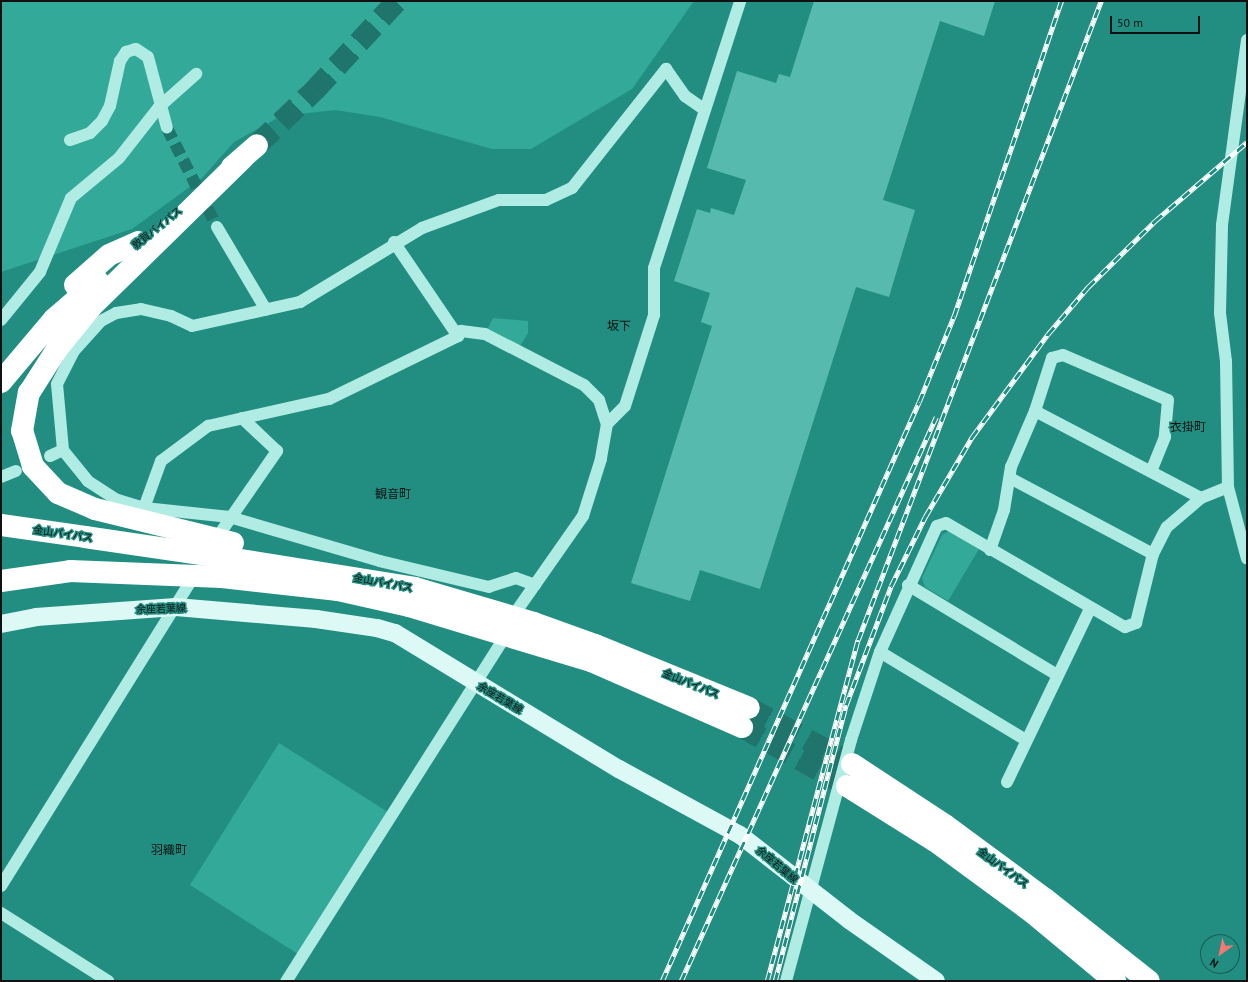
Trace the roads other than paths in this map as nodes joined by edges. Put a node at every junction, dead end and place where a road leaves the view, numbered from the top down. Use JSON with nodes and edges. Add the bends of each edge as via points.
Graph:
{"nodes":[{"id":1,"x":740,"y":1,"type":"edge"},
{"id":2,"x":1247,"y":40,"type":"edge"},
{"id":3,"x":196,"y":74,"type":"dead end"},
{"id":4,"x":159,"y":107,"type":"junction"},
{"id":5,"x":705,"y":110,"type":"junction"},
{"id":6,"x":166,"y":128,"type":"tunnel mouth"},
{"id":7,"x":70,"y":140,"type":"dead end"},
{"id":8,"x":218,"y":227,"type":"tunnel mouth"},
{"id":9,"x":138,"y":242,"type":"junction"},
{"id":10,"x":394,"y":242,"type":"junction"},
{"id":11,"x":266,"y":310,"type":"junction"},
{"id":12,"x":61,"y":315,"type":"junction"},
{"id":13,"x":1,"y":320,"type":"edge"},
{"id":14,"x":458,"y":336,"type":"junction"},
{"id":15,"x":1,"y":367,"type":"edge"},
{"id":16,"x":1,"y":382,"type":"edge"},
{"id":17,"x":1,"y":392,"type":"edge"},
{"id":18,"x":1036,"y":411,"type":"junction"},
{"id":19,"x":242,"y":418,"type":"junction"},
{"id":20,"x":607,"y":424,"type":"junction"},
{"id":21,"x":63,"y":450,"type":"junction"},
{"id":22,"x":50,"y":456,"type":"dead end"},
{"id":23,"x":16,"y":471,"type":"dead end"},
{"id":24,"x":1151,"y":471,"type":"junction"},
{"id":25,"x":1,"y":477,"type":"edge"},
{"id":26,"x":1010,"y":478,"type":"junction"},
{"id":27,"x":1228,"y":487,"type":"junction"},
{"id":28,"x":1201,"y":498,"type":"junction"},
{"id":29,"x":144,"y":508,"type":"junction"},
{"id":30,"x":230,"y":517,"type":"junction"},
{"id":31,"x":1,"y":525,"type":"edge"},
{"id":32,"x":1,"y":536,"type":"edge"},
{"id":33,"x":83,"y":542,"type":"junction"},
{"id":34,"x":990,"y":550,"type":"junction"},
{"id":35,"x":1153,"y":554,"type":"junction"},
{"id":36,"x":1247,"y":559,"type":"edge"},
{"id":37,"x":227,"y":562,"type":"junction"},
{"id":38,"x":1,"y":581,"type":"edge"},
{"id":39,"x":535,"y":585,"type":"junction"},
{"id":40,"x":908,"y":585,"type":"junction"},
{"id":41,"x":176,"y":607,"type":"junction"},
{"id":42,"x":1090,"y":608,"type":"junction"},
{"id":43,"x":1,"y":624,"type":"edge"},
{"id":44,"x":509,"y":626,"type":"junction"},
{"id":45,"x":880,"y":652,"type":"junction"},
{"id":46,"x":1057,"y":675,"type":"junction"},
{"id":47,"x":475,"y":682,"type":"junction"},
{"id":48,"x":745,"y":718,"type":"tunnel mouth"},
{"id":49,"x":1026,"y":740,"type":"junction"},
{"id":50,"x":852,"y":764,"type":"tunnel mouth"},
{"id":51,"x":1007,"y":782,"type":"dead end"},
{"id":52,"x":847,"y":786,"type":"tunnel mouth"},
{"id":53,"x":1,"y":886,"type":"edge"},
{"id":54,"x":810,"y":891,"type":"junction"},
{"id":55,"x":1,"y":913,"type":"edge"},
{"id":56,"x":108,"y":981,"type":"edge"},
{"id":57,"x":286,"y":981,"type":"edge"},
{"id":58,"x":786,"y":981,"type":"edge"},
{"id":59,"x":936,"y":981,"type":"edge"},
{"id":60,"x":1114,"y":981,"type":"edge"},
{"id":61,"x":1149,"y":981,"type":"edge"}],
"edges":[{"from":1,"to":5,"type":"street"},
{"from":2,"to":27,"type":"street","via":[[1222,225],[1220,313],[1226,361]]},
{"from":3,"to":4,"type":"street"},
{"from":4,"to":6,"type":"street"},
{"from":4,"to":7,"type":"street","via":[[148,57],[136,49],[126,52],[102,121],[90,133]]},
{"from":4,"to":13,"type":"street","via":[[119,158],[71,198],[40,272]]},
{"from":5,"to":10,"type":"street","via":[[685,96],[666,69],[572,188],[546,200],[498,200],[481,204]]},
{"from":5,"to":20,"type":"street","via":[[654,268],[654,315],[625,406]]},
{"from":8,"to":11,"type":"street"},
{"from":9,"to":12,"type":"highway","name":"敦賀バイパス"},
{"from":9,"to":15,"type":"highway","via":[[109,255],[53,306]]},
{"from":9,"to":37,"type":"highway","name":"敦賀バイパス","bridge":true,"via":[[250,151],[91,307],[57,349],[29,393],[22,431],[33,466],[58,493]]},
{"from":10,"to":11,"type":"street","via":[[300,302]]},
{"from":10,"to":14,"type":"street"},
{"from":11,"to":21,"type":"street","via":[[192,326],[171,316],[141,309],[116,313],[101,321],[73,352],[57,384]]},
{"from":12,"to":16,"type":"highway","name":"敦賀バイパス","via":[[54,319]]},
{"from":12,"to":17,"type":"highway","name":"敦賀バイパス"},
{"from":14,"to":19,"type":"street","via":[[329,399]]},
{"from":14,"to":20,"type":"street","via":[[461,331],[485,334],[584,385],[599,400]]},
{"from":18,"to":24,"type":"street"},
{"from":18,"to":24,"type":"street","via":[[1052,358],[1063,355],[1168,400],[1165,437]]},
{"from":18,"to":26,"type":"street"},
{"from":19,"to":29,"type":"street","via":[[208,426],[161,461]]},
{"from":19,"to":30,"type":"street","via":[[277,451]]},
{"from":20,"to":39,"type":"street","via":[[601,459],[583,516]]},
{"from":21,"to":22,"type":"street"},
{"from":21,"to":29,"type":"street","via":[[78,472],[97,489],[117,500]]},
{"from":23,"to":25,"type":"street"},
{"from":24,"to":28,"type":"street"},
{"from":26,"to":34,"type":"street","via":[[1004,510]]},
{"from":26,"to":35,"type":"street"},
{"from":27,"to":28,"type":"street"},
{"from":27,"to":36,"type":"street"},
{"from":28,"to":35,"type":"street","via":[[1167,527]]},
{"from":29,"to":30,"type":"street"},
{"from":30,"to":39,"type":"street","via":[[380,560],[489,587],[516,578]]},
{"from":30,"to":41,"type":"street"},
{"from":31,"to":33,"type":"highway","name":"金山バイパス"},
{"from":32,"to":33,"type":"highway"},
{"from":33,"to":37,"type":"highway","name":"金山バイパス","bridge":true},
{"from":34,"to":40,"type":"street","via":[[946,523],[937,526]]},
{"from":34,"to":42,"type":"street"},
{"from":35,"to":42,"type":"street","via":[[1136,623],[1126,627]]},
{"from":37,"to":38,"type":"highway","name":"金山バイパス","bridge":true,"via":[[70,571]]},
{"from":37,"to":44,"type":"highway","name":"金山バイパス","via":[[338,590]]},
{"from":37,"to":44,"type":"highway","name":"金山バイパス","via":[[415,588]]},
{"from":39,"to":44,"type":"street"},
{"from":40,"to":45,"type":"street"},
{"from":40,"to":46,"type":"street"},
{"from":41,"to":43,"type":"main road","name":"余座若葉線","via":[[36,617]]},
{"from":41,"to":47,"type":"main road","name":"余座若葉線","via":[[316,619],[377,628],[395,633]]},
{"from":41,"to":53,"type":"street"},
{"from":42,"to":46,"type":"street"},
{"from":44,"to":47,"type":"street"},
{"from":44,"to":48,"type":"highway","name":"金山バイパス","via":[[591,662]]},
{"from":45,"to":49,"type":"street"},
{"from":45,"to":54,"type":"street","via":[[851,740]]},
{"from":46,"to":49,"type":"street"},
{"from":47,"to":54,"type":"main road","name":"余座若葉線","via":[[619,769],[740,835]]},
{"from":47,"to":57,"type":"street"},
{"from":49,"to":51,"type":"street"},
{"from":50,"to":61,"type":"highway","name":"金山バイパス","via":[[945,825]]},
{"from":52,"to":60,"type":"highway","name":"金山バイパス","via":[[935,841],[1033,913]]},
{"from":54,"to":58,"type":"street"},
{"from":54,"to":59,"type":"main road","name":"余座若葉線"},
{"from":55,"to":56,"type":"street"}]}
